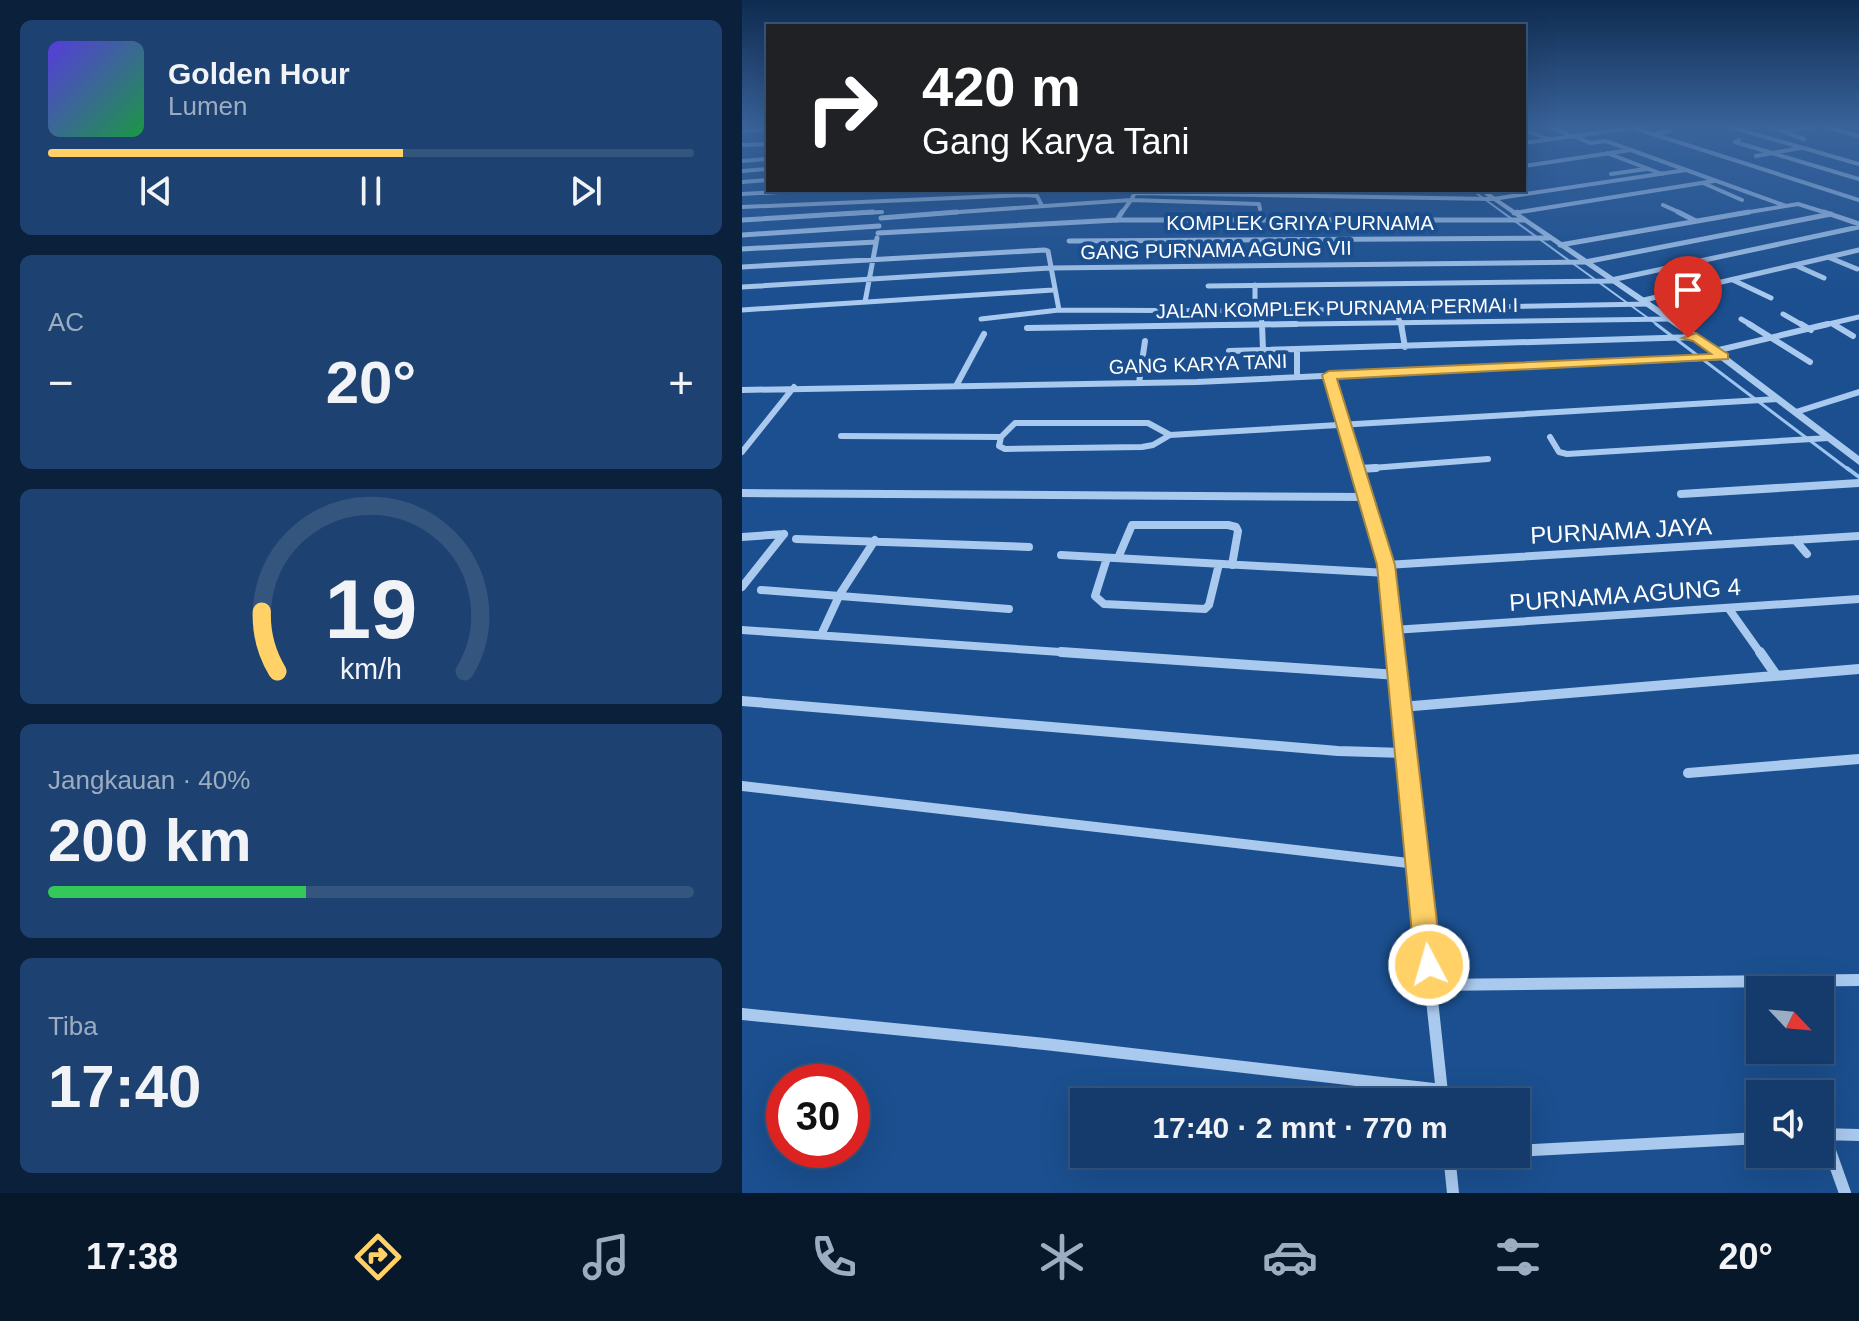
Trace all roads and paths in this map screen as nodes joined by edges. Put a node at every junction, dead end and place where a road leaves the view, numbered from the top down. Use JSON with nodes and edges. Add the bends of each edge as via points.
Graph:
{"nodes":[{"id":1,"x":1615,"y":182,"type":"edge"},
{"id":2,"x":1714,"y":182,"type":"edge"},
{"id":3,"x":1721,"y":182,"type":"edge"},
{"id":4,"x":1801,"y":182,"type":"edge"},
{"id":5,"x":1703,"y":183,"type":"junction"},
{"id":6,"x":778,"y":192,"type":"edge"},
{"id":7,"x":885,"y":192,"type":"edge"},
{"id":8,"x":1136,"y":192,"type":"edge"},
{"id":9,"x":742,"y":194,"type":"edge"},
{"id":10,"x":1481,"y":195,"type":"edge"},
{"id":11,"x":884,"y":199,"type":"junction"},
{"id":12,"x":1491,"y":199,"type":"junction"},
{"id":13,"x":1131,"y":200,"type":"junction"},
{"id":14,"x":1742,"y":200,"type":"dead end"},
{"id":15,"x":1859,"y":200,"type":"edge"},
{"id":16,"x":1663,"y":205,"type":"dead end"},
{"id":17,"x":1042,"y":206,"type":"junction"},
{"id":18,"x":1787,"y":206,"type":"junction"},
{"id":19,"x":742,"y":207,"type":"edge"},
{"id":20,"x":1260,"y":209,"type":"dead end"},
{"id":21,"x":1831,"y":214,"type":"junction"},
{"id":22,"x":881,"y":215,"type":"junction"},
{"id":23,"x":1517,"y":218,"type":"junction"},
{"id":24,"x":742,"y":220,"type":"edge"},
{"id":25,"x":1117,"y":220,"type":"junction"},
{"id":26,"x":1697,"y":221,"type":"junction"},
{"id":27,"x":1859,"y":225,"type":"edge"},
{"id":28,"x":879,"y":226,"type":"junction"},
{"id":29,"x":878,"y":233,"type":"junction"},
{"id":30,"x":742,"y":235,"type":"edge"},
{"id":31,"x":1547,"y":238,"type":"junction"},
{"id":32,"x":1069,"y":241,"type":"dead end"},
{"id":33,"x":876,"y":242,"type":"junction"},
{"id":34,"x":1560,"y":245,"type":"junction"},
{"id":35,"x":742,"y":249,"type":"edge"},
{"id":36,"x":1859,"y":250,"type":"edge"},
{"id":37,"x":1828,"y":257,"type":"junction"},
{"id":38,"x":871,"y":260,"type":"junction"},
{"id":39,"x":1582,"y":262,"type":"junction"},
{"id":40,"x":1795,"y":265,"type":"junction"},
{"id":41,"x":742,"y":267,"type":"edge"},
{"id":42,"x":1050,"y":268,"type":"junction"},
{"id":43,"x":1857,"y":269,"type":"edge"},
{"id":44,"x":1824,"y":278,"type":"dead end"},
{"id":45,"x":869,"y":280,"type":"junction"},
{"id":46,"x":1733,"y":280,"type":"junction"},
{"id":47,"x":1610,"y":281,"type":"junction"},
{"id":48,"x":1255,"y":285,"type":"junction"},
{"id":49,"x":1208,"y":286,"type":"dead end"},
{"id":50,"x":742,"y":287,"type":"edge"},
{"id":51,"x":1053,"y":290,"type":"junction"},
{"id":52,"x":1771,"y":298,"type":"dead end"},
{"id":53,"x":865,"y":302,"type":"junction"},
{"id":54,"x":1644,"y":303,"type":"junction"},
{"id":55,"x":1394,"y":308,"type":"junction"},
{"id":56,"x":742,"y":310,"type":"edge"},
{"id":57,"x":1059,"y":310,"type":"junction"},
{"id":58,"x":1258,"y":311,"type":"junction"},
{"id":59,"x":1783,"y":314,"type":"dead end"},
{"id":60,"x":981,"y":319,"type":"dead end"},
{"id":61,"x":1666,"y":319,"type":"junction"},
{"id":62,"x":1741,"y":319,"type":"dead end"},
{"id":63,"x":1857,"y":320,"type":"edge"},
{"id":64,"x":1401,"y":323,"type":"junction"},
{"id":65,"x":1833,"y":324,"type":"junction"},
{"id":66,"x":1263,"y":325,"type":"junction"},
{"id":67,"x":1027,"y":328,"type":"dead end"},
{"id":68,"x":1812,"y":330,"type":"junction"},
{"id":69,"x":984,"y":334,"type":"dead end"},
{"id":70,"x":1853,"y":336,"type":"dead end"},
{"id":71,"x":1692,"y":337,"type":"junction"},
{"id":72,"x":1772,"y":338,"type":"junction"},
{"id":73,"x":1145,"y":341,"type":"dead end"},
{"id":74,"x":1405,"y":347,"type":"junction"},
{"id":75,"x":1297,"y":349,"type":"junction"},
{"id":76,"x":1263,"y":350,"type":"junction"},
{"id":77,"x":1229,"y":351,"type":"dead end"},
{"id":78,"x":1718,"y":355,"type":"junction"},
{"id":79,"x":1810,"y":362,"type":"dead end"},
{"id":80,"x":1329,"y":375,"type":"junction"},
{"id":81,"x":1297,"y":377,"type":"junction"},
{"id":82,"x":1139,"y":383,"type":"junction"},
{"id":83,"x":956,"y":386,"type":"junction"},
{"id":84,"x":794,"y":387,"type":"junction"},
{"id":85,"x":742,"y":390,"type":"edge"},
{"id":86,"x":1859,"y":392,"type":"edge"},
{"id":87,"x":1775,"y":399,"type":"junction"},
{"id":88,"x":1796,"y":412,"type":"junction"},
{"id":89,"x":1345,"y":426,"type":"junction"},
{"id":90,"x":1170,"y":435,"type":"junction"},
{"id":91,"x":841,"y":436,"type":"dead end"},
{"id":92,"x":742,"y":437,"type":"edge"},
{"id":93,"x":754,"y":437,"type":"junction"},
{"id":94,"x":1001,"y":437,"type":"junction"},
{"id":95,"x":1550,"y":437,"type":"dead end"},
{"id":96,"x":1825,"y":438,"type":"junction"},
{"id":97,"x":1859,"y":449,"type":"edge"},
{"id":98,"x":742,"y":452,"type":"edge"},
{"id":99,"x":1848,"y":453,"type":"junction"},
{"id":100,"x":1488,"y":459,"type":"dead end"},
{"id":101,"x":1859,"y":462,"type":"edge"},
{"id":102,"x":1359,"y":469,"type":"junction"},
{"id":103,"x":1859,"y":483,"type":"edge"},
{"id":104,"x":742,"y":493,"type":"edge"},
{"id":105,"x":1681,"y":494,"type":"dead end"},
{"id":106,"x":1367,"y":497,"type":"junction"},
{"id":107,"x":1859,"y":536,"type":"edge"},
{"id":108,"x":742,"y":537,"type":"edge"},
{"id":109,"x":796,"y":539,"type":"dead end"},
{"id":110,"x":875,"y":540,"type":"junction"},
{"id":111,"x":1795,"y":540,"type":"junction"},
{"id":112,"x":1029,"y":547,"type":"dead end"},
{"id":113,"x":1807,"y":554,"type":"dead end"},
{"id":114,"x":1061,"y":555,"type":"dead end"},
{"id":115,"x":1107,"y":558,"type":"junction"},
{"id":116,"x":1118,"y":558,"type":"junction"},
{"id":117,"x":1219,"y":564,"type":"junction"},
{"id":118,"x":1232,"y":565,"type":"junction"},
{"id":119,"x":1387,"y":569,"type":"junction"},
{"id":120,"x":742,"y":587,"type":"edge"},
{"id":121,"x":761,"y":590,"type":"dead end"},
{"id":122,"x":840,"y":594,"type":"junction"},
{"id":123,"x":1859,"y":599,"type":"edge"},
{"id":124,"x":1009,"y":609,"type":"dead end"},
{"id":125,"x":1729,"y":609,"type":"junction"},
{"id":126,"x":742,"y":630,"type":"edge"},
{"id":127,"x":1393,"y":630,"type":"junction"},
{"id":128,"x":821,"y":635,"type":"junction"},
{"id":129,"x":1859,"y":669,"type":"edge"},
{"id":130,"x":1398,"y":675,"type":"junction"},
{"id":131,"x":1776,"y":675,"type":"junction"},
{"id":132,"x":742,"y":701,"type":"edge"},
{"id":133,"x":1401,"y":707,"type":"junction"},
{"id":134,"x":1405,"y":753,"type":"junction"},
{"id":135,"x":1859,"y":759,"type":"edge"},
{"id":136,"x":1688,"y":773,"type":"dead end"},
{"id":137,"x":742,"y":786,"type":"edge"},
{"id":138,"x":1417,"y":864,"type":"junction"},
{"id":139,"x":1859,"y":980,"type":"edge"},
{"id":140,"x":1431,"y":985,"type":"junction"},
{"id":141,"x":742,"y":1014,"type":"edge"},
{"id":142,"x":1381,"y":1088,"type":"edge"},
{"id":143,"x":1441,"y":1088,"type":"edge"},
{"id":144,"x":1834,"y":1134,"type":"edge"},
{"id":145,"x":1859,"y":1135,"type":"edge"},
{"id":146,"x":1746,"y":1139,"type":"edge"},
{"id":147,"x":1530,"y":1150,"type":"edge"},
{"id":148,"x":1834,"y":1165,"type":"edge"},
{"id":149,"x":1450,"y":1168,"type":"edge"},
{"id":150,"x":1453,"y":1193,"type":"edge"},
{"id":151,"x":1845,"y":1193,"type":"edge"}],
"edges":[{"from":1,"to":12,"type":"street"},
{"from":2,"to":5,"type":"street"},
{"from":3,"to":18,"type":"street"},
{"from":4,"to":15,"type":"street"},
{"from":5,"to":14,"type":"street"},
{"from":5,"to":23,"type":"street"},
{"from":6,"to":9,"type":"street"},
{"from":7,"to":11,"type":"street"},
{"from":8,"to":10,"type":"street"},
{"from":8,"to":13,"type":"street"},
{"from":10,"to":12,"type":"street"},
{"from":11,"to":17,"type":"street","via":[[1031,195]]},
{"from":11,"to":19,"type":"street"},
{"from":11,"to":22,"type":"street"},
{"from":12,"to":23,"type":"street"},
{"from":13,"to":17,"type":"street"},
{"from":13,"to":20,"type":"street","via":[[1259,204]]},
{"from":13,"to":25,"type":"street"},
{"from":16,"to":26,"type":"street"},
{"from":17,"to":22,"type":"street"},
{"from":18,"to":21,"type":"street"},
{"from":18,"to":26,"type":"street"},
{"from":21,"to":27,"type":"street"},
{"from":21,"to":39,"type":"street","name":"GANG PURNAMA AGUNG VII"},
{"from":22,"to":24,"type":"street"},
{"from":22,"to":28,"type":"street"},
{"from":23,"to":25,"type":"street"},
{"from":23,"to":31,"type":"street"},
{"from":25,"to":29,"type":"street"},
{"from":26,"to":34,"type":"street"},
{"from":27,"to":47,"type":"street"},
{"from":28,"to":29,"type":"street"},
{"from":28,"to":30,"type":"street"},
{"from":29,"to":33,"type":"street"},
{"from":31,"to":32,"type":"street","name":"KOMPLEK GRIYA PURNAMA"},
{"from":31,"to":34,"type":"street"},
{"from":33,"to":35,"type":"street"},
{"from":33,"to":38,"type":"street"},
{"from":34,"to":39,"type":"street"},
{"from":36,"to":37,"type":"street"},
{"from":37,"to":40,"type":"street"},
{"from":37,"to":43,"type":"street"},
{"from":38,"to":41,"type":"street"},
{"from":38,"to":42,"type":"street","via":[[1045,250]]},
{"from":38,"to":45,"type":"street"},
{"from":39,"to":42,"type":"street","name":"GANG PURNAMA AGUNG VII"},
{"from":39,"to":47,"type":"street"},
{"from":40,"to":44,"type":"street"},
{"from":40,"to":46,"type":"street"},
{"from":42,"to":45,"type":"street","name":"GANG PURNAMA AGUNG VII"},
{"from":42,"to":51,"type":"street"},
{"from":45,"to":50,"type":"street","name":"GANG PURNAMA AGUNG VII"},
{"from":45,"to":53,"type":"street"},
{"from":46,"to":52,"type":"street"},
{"from":46,"to":54,"type":"street"},
{"from":47,"to":48,"type":"street"},
{"from":47,"to":54,"type":"street"},
{"from":48,"to":49,"type":"street"},
{"from":48,"to":58,"type":"street"},
{"from":51,"to":53,"type":"street"},
{"from":51,"to":57,"type":"street"},
{"from":53,"to":56,"type":"street"},
{"from":54,"to":55,"type":"street"},
{"from":54,"to":61,"type":"street"},
{"from":55,"to":58,"type":"street"},
{"from":55,"to":64,"type":"street"},
{"from":57,"to":58,"type":"street"},
{"from":57,"to":60,"type":"street"},
{"from":58,"to":66,"type":"street"},
{"from":59,"to":68,"type":"street"},
{"from":61,"to":64,"type":"street","name":"JALAN KOMPLEK PURNAMA PERMAI I"},
{"from":61,"to":71,"type":"street"},
{"from":62,"to":72,"type":"street"},
{"from":63,"to":65,"type":"street","name":"GANG KARYA TANI"},
{"from":64,"to":66,"type":"street","name":"JALAN KOMPLEK PURNAMA PERMAI I"},
{"from":64,"to":74,"type":"street"},
{"from":65,"to":68,"type":"street","name":"GANG KARYA TANI"},
{"from":65,"to":70,"type":"street"},
{"from":66,"to":67,"type":"street","name":"JALAN KOMPLEK PURNAMA PERMAI I"},
{"from":66,"to":76,"type":"street"},
{"from":68,"to":72,"type":"street","name":"GANG KARYA TANI"},
{"from":69,"to":83,"type":"street"},
{"from":71,"to":74,"type":"street"},
{"from":71,"to":78,"type":"street"},
{"from":72,"to":78,"type":"street","name":"GANG KARYA TANI"},
{"from":72,"to":79,"type":"street"},
{"from":73,"to":82,"type":"street"},
{"from":74,"to":75,"type":"street"},
{"from":75,"to":76,"type":"street"},
{"from":75,"to":81,"type":"street"},
{"from":76,"to":77,"type":"street"},
{"from":78,"to":80,"type":"street","name":"GANG KARYA TANI"},
{"from":78,"to":87,"type":"street"},
{"from":80,"to":81,"type":"street","name":"GANG KARYA TANI"},
{"from":80,"to":89,"type":"street"},
{"from":81,"to":82,"type":"street","name":"GANG KARYA TANI"},
{"from":82,"to":83,"type":"street","name":"GANG KARYA TANI"},
{"from":83,"to":84,"type":"street","name":"GANG KARYA TANI"},
{"from":84,"to":85,"type":"street","name":"GANG KARYA TANI"},
{"from":84,"to":93,"type":"street"},
{"from":86,"to":88,"type":"street"},
{"from":87,"to":88,"type":"street"},
{"from":87,"to":89,"type":"street"},
{"from":88,"to":96,"type":"street"},
{"from":89,"to":90,"type":"street"},
{"from":89,"to":102,"type":"street"},
{"from":90,"to":94,"type":"street","via":[[1148,423],[1015,423]]},
{"from":90,"to":94,"type":"street","via":[[1147,446],[1005,449],[999,446]]},
{"from":91,"to":94,"type":"street"},
{"from":92,"to":93,"type":"street"},
{"from":93,"to":98,"type":"street"},
{"from":95,"to":96,"type":"street","via":[[1559,452],[1567,454]]},
{"from":96,"to":99,"type":"street"},
{"from":97,"to":99,"type":"street"},
{"from":99,"to":101,"type":"street"},
{"from":100,"to":102,"type":"street"},
{"from":102,"to":106,"type":"street"},
{"from":103,"to":105,"type":"street"},
{"from":104,"to":106,"type":"street"},
{"from":106,"to":119,"type":"street"},
{"from":107,"to":111,"type":"street","name":"PURNAMA JAYA"},
{"from":108,"to":120,"type":"street","via":[[784,534]]},
{"from":109,"to":110,"type":"street"},
{"from":110,"to":112,"type":"street"},
{"from":110,"to":122,"type":"street"},
{"from":111,"to":113,"type":"street"},
{"from":111,"to":119,"type":"street","name":"PURNAMA JAYA"},
{"from":114,"to":115,"type":"street","name":"PURNAMA JAYA"},
{"from":115,"to":116,"type":"street","name":"PURNAMA JAYA"},
{"from":115,"to":117,"type":"street","via":[[1095,596],[1104,604],[1205,609]]},
{"from":116,"to":117,"type":"street","name":"PURNAMA JAYA"},
{"from":116,"to":118,"type":"street","via":[[1128,530],[1136,524],[1228,525],[1238,531]]},
{"from":117,"to":118,"type":"street","name":"PURNAMA JAYA"},
{"from":118,"to":119,"type":"street","name":"PURNAMA JAYA"},
{"from":119,"to":127,"type":"street"},
{"from":121,"to":122,"type":"street"},
{"from":122,"to":124,"type":"street"},
{"from":122,"to":128,"type":"street"},
{"from":123,"to":125,"type":"street","name":"PURNAMA AGUNG 4"},
{"from":125,"to":127,"type":"street","name":"PURNAMA AGUNG 4"},
{"from":125,"to":131,"type":"street"},
{"from":126,"to":128,"type":"street"},
{"from":127,"to":130,"type":"street"},
{"from":128,"to":130,"type":"street"},
{"from":129,"to":131,"type":"street"},
{"from":130,"to":133,"type":"street"},
{"from":131,"to":133,"type":"street"},
{"from":132,"to":134,"type":"street"},
{"from":133,"to":134,"type":"street"},
{"from":134,"to":138,"type":"street"},
{"from":135,"to":136,"type":"street"},
{"from":137,"to":138,"type":"street"},
{"from":138,"to":140,"type":"street"},
{"from":139,"to":140,"type":"street"},
{"from":140,"to":143,"type":"street"},
{"from":141,"to":142,"type":"street","via":[[1045,1044]]},
{"from":144,"to":145,"type":"street"},
{"from":146,"to":147,"type":"street"},
{"from":148,"to":151,"type":"street"},
{"from":149,"to":150,"type":"street"}]}
